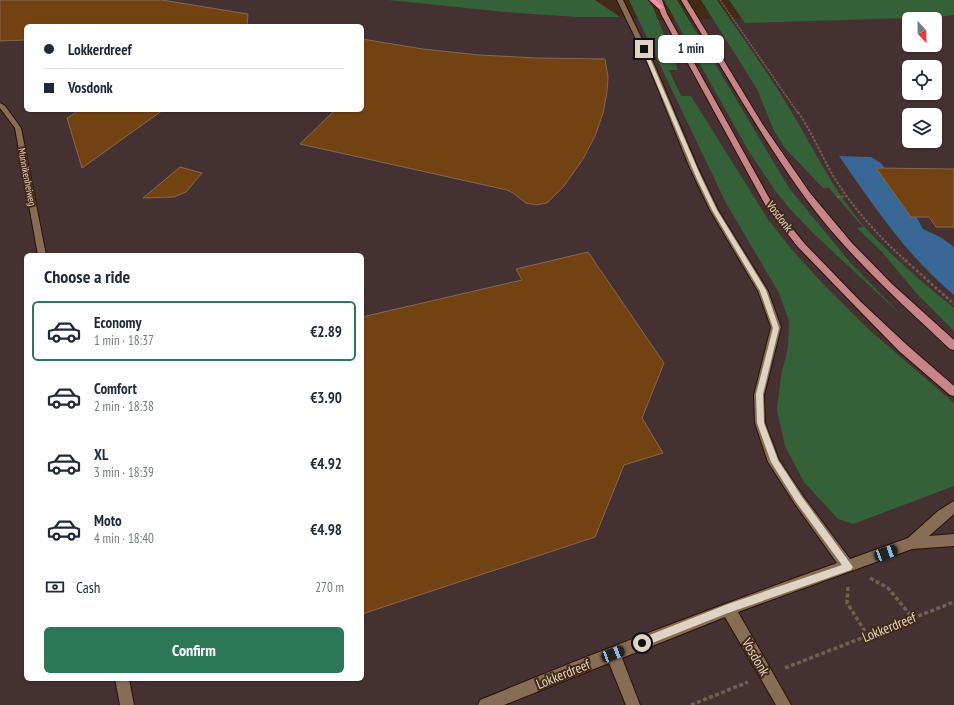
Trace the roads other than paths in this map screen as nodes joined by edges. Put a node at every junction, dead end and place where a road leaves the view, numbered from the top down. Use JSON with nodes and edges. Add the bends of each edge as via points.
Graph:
{"nodes":[{"id":1,"x":620,"y":0,"type":"edge"},
{"id":2,"x":652,"y":0,"type":"edge"},
{"id":3,"x":659,"y":0,"type":"edge"},
{"id":4,"x":684,"y":0,"type":"edge"},
{"id":5,"x":661,"y":8,"type":"junction"},
{"id":6,"x":0,"y":105,"type":"edge"},
{"id":7,"x":42,"y":253,"type":"edge"},
{"id":8,"x":954,"y":346,"type":"edge"},
{"id":9,"x":954,"y":392,"type":"edge"},
{"id":10,"x":954,"y":507,"type":"edge"},
{"id":11,"x":954,"y":540,"type":"edge"},
{"id":12,"x":912,"y":544,"type":"junction"},
{"id":13,"x":848,"y":567,"type":"junction"},
{"id":14,"x":728,"y":608,"type":"junction"},
{"id":15,"x":613,"y":654,"type":"junction"},
{"id":16,"x":122,"y":681,"type":"edge"},
{"id":17,"x":127,"y":705,"type":"edge"},
{"id":18,"x":485,"y":705,"type":"edge"},
{"id":19,"x":633,"y":705,"type":"edge"},
{"id":20,"x":784,"y":705,"type":"edge"}],
"edges":[{"from":1,"to":13,"type":"street","via":[[693,166],[714,210],[763,290],[776,328],[759,394],[760,423],[774,462]]},
{"from":2,"to":5,"type":"highway"},
{"from":3,"to":5,"type":"main road","name":"Vosdonk"},
{"from":4,"to":8,"type":"main road","via":[[760,125],[807,195],[848,244]]},
{"from":5,"to":9,"type":"main road","name":"Vosdonk","via":[[770,206],[801,245],[859,305]]},
{"from":6,"to":7,"type":"street","name":"Munnikenheiweg","via":[[18,128]]},
{"from":10,"to":12,"type":"street","name":"Lokkerdreef"},
{"from":11,"to":12,"type":"street","name":"Lokkerdreef"},
{"from":12,"to":13,"type":"street","name":"Lokkerdreef"},
{"from":13,"to":14,"type":"street","name":"Lokkerdreef"},
{"from":14,"to":15,"type":"street","name":"Lokkerdreef"},
{"from":14,"to":20,"type":"street","name":"Vosdonk"},
{"from":15,"to":18,"type":"street","name":"Lokkerdreef"},
{"from":15,"to":19,"type":"street"},
{"from":16,"to":17,"type":"street"}]}
